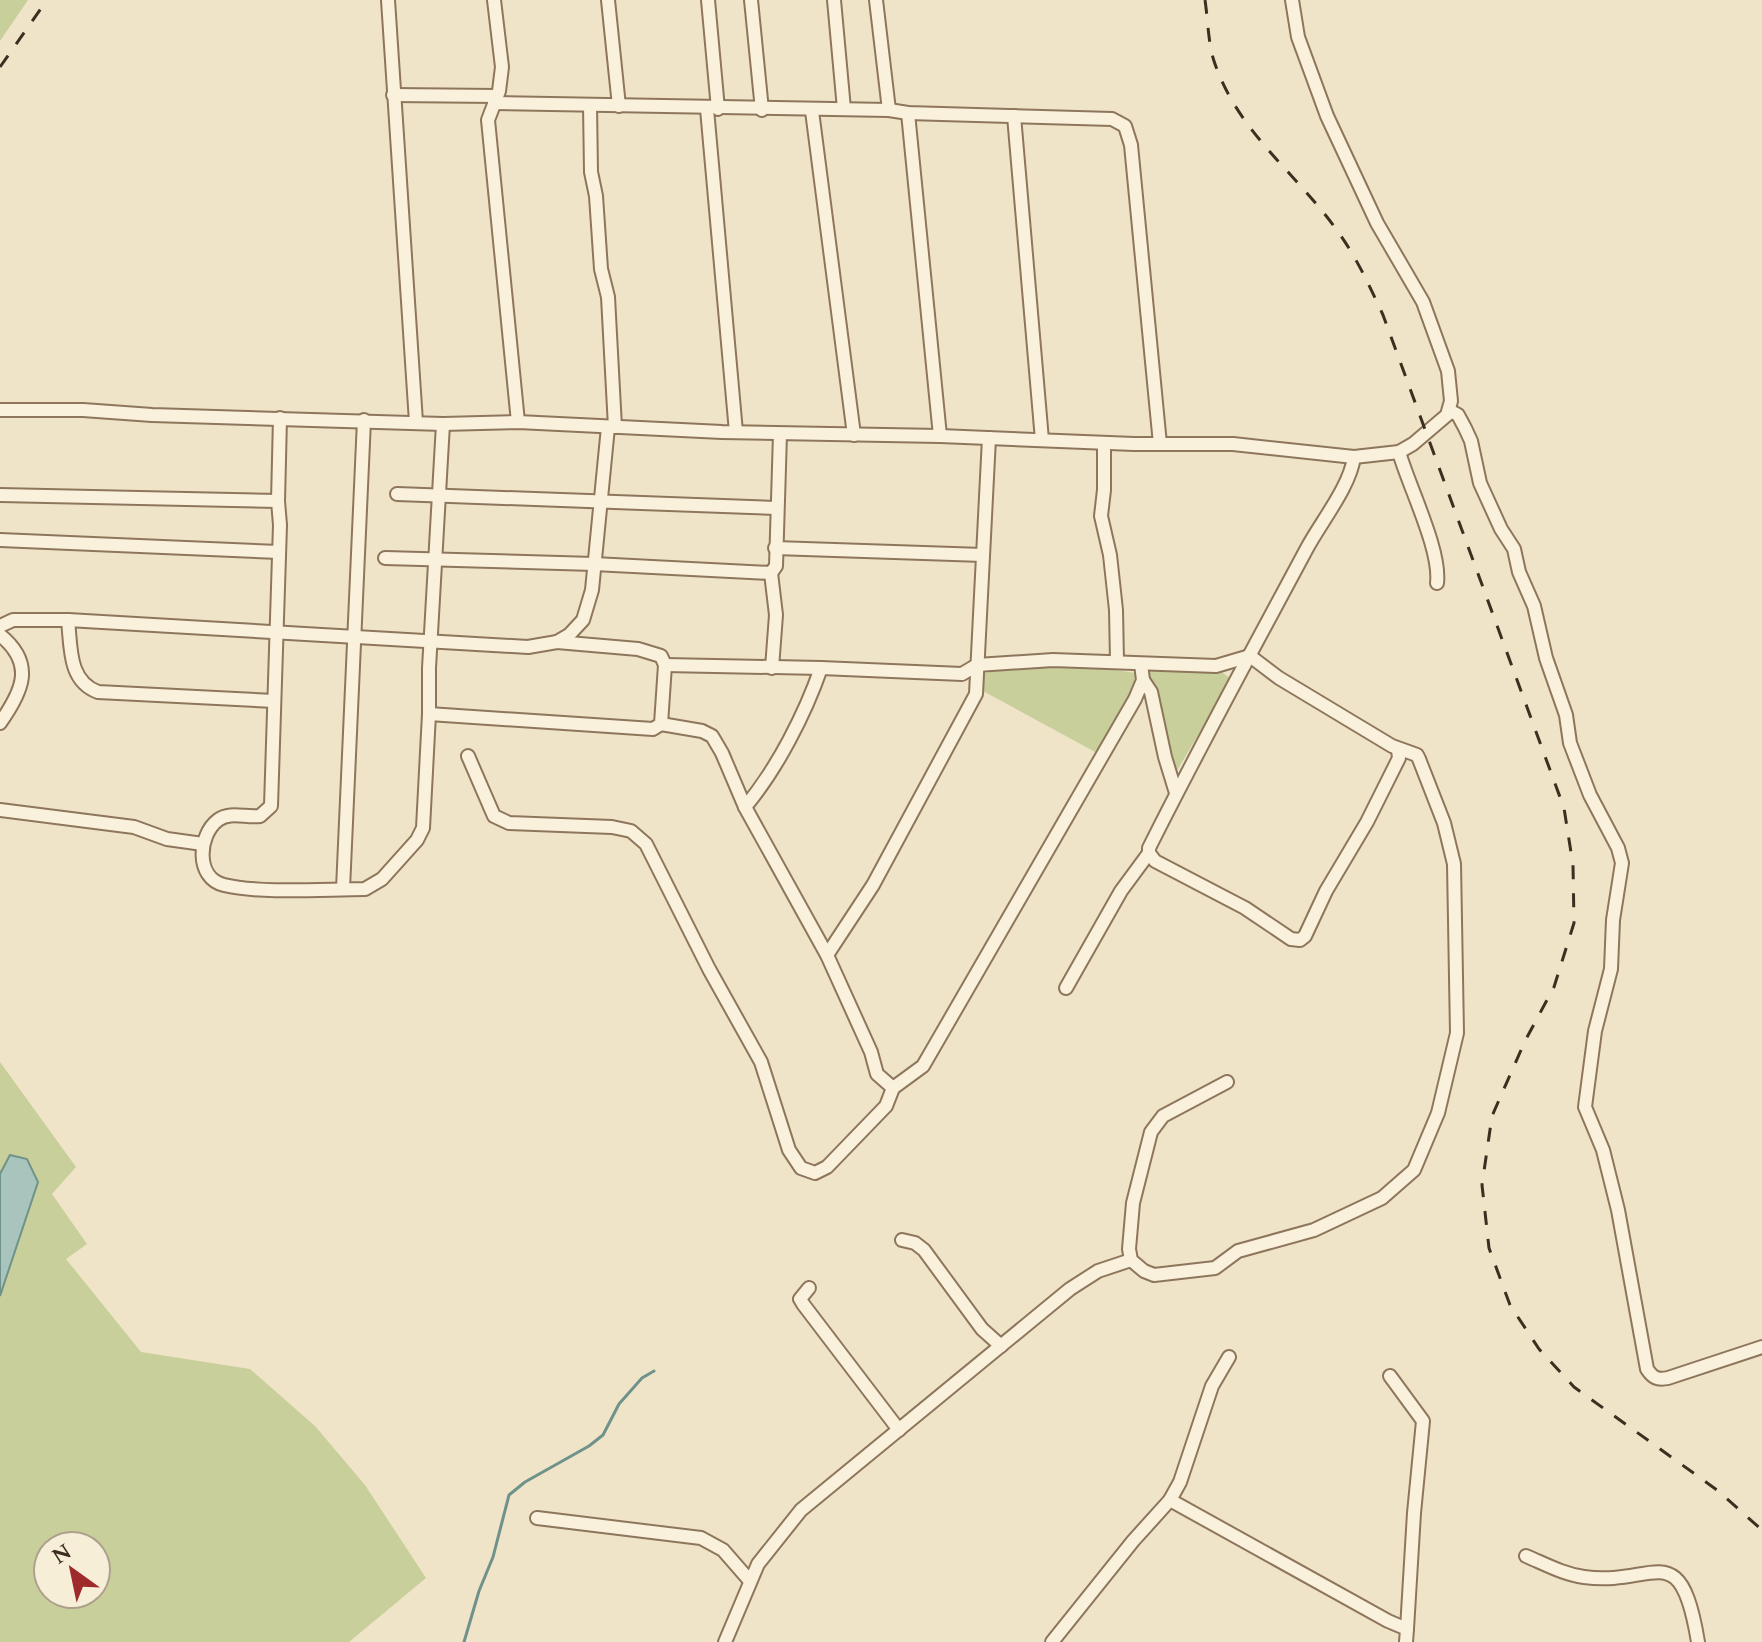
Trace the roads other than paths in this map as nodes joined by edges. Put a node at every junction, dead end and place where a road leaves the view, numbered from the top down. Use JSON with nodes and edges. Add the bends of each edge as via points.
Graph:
{"nodes":[{"id":1,"x":388,"y":0,"type":"edge"},
{"id":2,"x":494,"y":0,"type":"edge"},
{"id":3,"x":608,"y":0,"type":"edge"},
{"id":4,"x":708,"y":0,"type":"edge"},
{"id":5,"x":751,"y":0,"type":"edge"},
{"id":6,"x":834,"y":0,"type":"edge"},
{"id":7,"x":876,"y":0,"type":"edge"},
{"id":8,"x":1292,"y":0,"type":"edge"},
{"id":9,"x":393,"y":95,"type":"junction"},
{"id":10,"x":495,"y":100,"type":"junction"},
{"id":11,"x":590,"y":105,"type":"junction"},
{"id":12,"x":619,"y":106,"type":"junction"},
{"id":13,"x":713,"y":109,"type":"junction"},
{"id":14,"x":844,"y":109,"type":"junction"},
{"id":15,"x":762,"y":110,"type":"junction"},
{"id":16,"x":889,"y":110,"type":"junction"},
{"id":17,"x":812,"y":111,"type":"junction"},
{"id":18,"x":908,"y":113,"type":"junction"},
{"id":19,"x":1014,"y":116,"type":"junction"},
{"id":20,"x":0,"y":410,"type":"edge"},
{"id":21,"x":1449,"y":410,"type":"junction"},
{"id":22,"x":280,"y":418,"type":"junction"},
{"id":23,"x":364,"y":420,"type":"junction"},
{"id":24,"x":416,"y":422,"type":"junction"},
{"id":25,"x":518,"y":422,"type":"junction"},
{"id":26,"x":443,"y":424,"type":"junction"},
{"id":27,"x":612,"y":427,"type":"junction"},
{"id":28,"x":736,"y":432,"type":"junction"},
{"id":29,"x":780,"y":434,"type":"junction"},
{"id":30,"x":854,"y":435,"type":"junction"},
{"id":31,"x":940,"y":436,"type":"junction"},
{"id":32,"x":989,"y":438,"type":"junction"},
{"id":33,"x":1042,"y":440,"type":"junction"},
{"id":34,"x":1104,"y":443,"type":"junction"},
{"id":35,"x":1160,"y":444,"type":"junction"},
{"id":36,"x":1399,"y":452,"type":"junction"},
{"id":37,"x":1354,"y":457,"type":"junction"},
{"id":38,"x":397,"y":494,"type":"dead end"},
{"id":39,"x":0,"y":495,"type":"edge"},
{"id":40,"x":439,"y":495,"type":"junction"},
{"id":41,"x":278,"y":501,"type":"junction"},
{"id":42,"x":601,"y":502,"type":"junction"},
{"id":43,"x":776,"y":508,"type":"junction"},
{"id":44,"x":0,"y":540,"type":"edge"},
{"id":45,"x":775,"y":548,"type":"junction"},
{"id":46,"x":279,"y":552,"type":"junction"},
{"id":47,"x":983,"y":555,"type":"junction"},
{"id":48,"x":385,"y":558,"type":"dead end"},
{"id":49,"x":436,"y":559,"type":"junction"},
{"id":50,"x":594,"y":564,"type":"junction"},
{"id":51,"x":771,"y":573,"type":"junction"},
{"id":52,"x":1437,"y":583,"type":"dead end"},
{"id":53,"x":68,"y":620,"type":"junction"},
{"id":54,"x":0,"y":626,"type":"edge"},
{"id":55,"x":275,"y":631,"type":"junction"},
{"id":56,"x":0,"y":635,"type":"edge"},
{"id":57,"x":353,"y":635,"type":"junction"},
{"id":58,"x":430,"y":640,"type":"junction"},
{"id":59,"x":557,"y":642,"type":"junction"},
{"id":60,"x":1250,"y":656,"type":"junction"},
{"id":61,"x":1117,"y":661,"type":"junction"},
{"id":62,"x":1141,"y":664,"type":"junction"},
{"id":63,"x":665,"y":665,"type":"junction"},
{"id":64,"x":977,"y":665,"type":"junction"},
{"id":65,"x":772,"y":668,"type":"junction"},
{"id":66,"x":821,"y":668,"type":"junction"},
{"id":67,"x":1143,"y":680,"type":"junction"},
{"id":68,"x":274,"y":701,"type":"junction"},
{"id":69,"x":429,"y":714,"type":"junction"},
{"id":70,"x":0,"y":723,"type":"edge"},
{"id":71,"x":661,"y":724,"type":"junction"},
{"id":72,"x":1398,"y":750,"type":"junction"},
{"id":73,"x":468,"y":756,"type":"dead end"},
{"id":74,"x":1176,"y":793,"type":"junction"},
{"id":75,"x":745,"y":807,"type":"junction"},
{"id":76,"x":0,"y":810,"type":"edge"},
{"id":77,"x":203,"y":844,"type":"junction"},
{"id":78,"x":1149,"y":853,"type":"junction"},
{"id":79,"x":343,"y":889,"type":"junction"},
{"id":80,"x":827,"y":955,"type":"junction"},
{"id":81,"x":1066,"y":988,"type":"dead end"},
{"id":82,"x":1227,"y":1082,"type":"dead end"},
{"id":83,"x":893,"y":1088,"type":"junction"},
{"id":84,"x":902,"y":1240,"type":"dead end"},
{"id":85,"x":1131,"y":1260,"type":"junction"},
{"id":86,"x":809,"y":1288,"type":"dead end"},
{"id":87,"x":1001,"y":1346,"type":"junction"},
{"id":88,"x":1762,"y":1347,"type":"edge"},
{"id":89,"x":1229,"y":1357,"type":"dead end"},
{"id":90,"x":1390,"y":1376,"type":"dead end"},
{"id":91,"x":899,"y":1430,"type":"junction"},
{"id":92,"x":1170,"y":1500,"type":"junction"},
{"id":93,"x":537,"y":1518,"type":"dead end"},
{"id":94,"x":1526,"y":1556,"type":"dead end"},
{"id":95,"x":750,"y":1581,"type":"junction"},
{"id":96,"x":1407,"y":1636,"type":"edge"},
{"id":97,"x":725,"y":1642,"type":"edge"},
{"id":98,"x":1052,"y":1642,"type":"edge"},
{"id":99,"x":1698,"y":1642,"type":"edge"}],
"edges":[{"from":1,"to":9,"type":"street"},
{"from":2,"to":10,"type":"street","via":[[502,67]]},
{"from":3,"to":12,"type":"street"},
{"from":4,"to":13,"type":"street"},
{"from":5,"to":15,"type":"street"},
{"from":6,"to":14,"type":"street"},
{"from":7,"to":16,"type":"street"},
{"from":8,"to":21,"type":"street","via":[[1298,37],[1327,116],[1435,330],[1448,371]]},
{"from":9,"to":10,"type":"street"},
{"from":9,"to":24,"type":"street"},
{"from":10,"to":11,"type":"street"},
{"from":10,"to":25,"type":"street","via":[[488,120]]},
{"from":11,"to":12,"type":"street"},
{"from":11,"to":27,"type":"street","via":[[591,172],[608,297]]},
{"from":12,"to":13,"type":"street"},
{"from":13,"to":15,"type":"street"},
{"from":13,"to":28,"type":"street"},
{"from":14,"to":16,"type":"street"},
{"from":14,"to":17,"type":"street"},
{"from":15,"to":17,"type":"street"},
{"from":16,"to":18,"type":"street"},
{"from":17,"to":30,"type":"street"},
{"from":18,"to":19,"type":"street"},
{"from":18,"to":31,"type":"street"},
{"from":19,"to":33,"type":"street"},
{"from":19,"to":35,"type":"street","via":[[1112,119],[1125,126]]},
{"from":20,"to":22,"type":"street"},
{"from":21,"to":36,"type":"street","via":[[1441,422]]},
{"from":21,"to":88,"type":"street","via":[[1465,428],[1480,483],[1514,549],[1570,743],[1622,863],[1611,969],[1595,1031],[1585,1107],[1603,1150],[1618,1210],[1647,1369],[1652,1377],[1668,1378]]},
{"from":22,"to":23,"type":"street"},
{"from":22,"to":41,"type":"street"},
{"from":23,"to":24,"type":"street"},
{"from":23,"to":57,"type":"street"},
{"from":24,"to":26,"type":"street"},
{"from":25,"to":26,"type":"street"},
{"from":25,"to":27,"type":"street"},
{"from":26,"to":40,"type":"street"},
{"from":27,"to":28,"type":"street"},
{"from":27,"to":42,"type":"street"},
{"from":28,"to":29,"type":"street"},
{"from":29,"to":30,"type":"street"},
{"from":29,"to":43,"type":"street"},
{"from":30,"to":31,"type":"street"},
{"from":31,"to":32,"type":"street"},
{"from":32,"to":33,"type":"street"},
{"from":32,"to":47,"type":"street"},
{"from":33,"to":34,"type":"street"},
{"from":34,"to":35,"type":"street"},
{"from":34,"to":61,"type":"street","via":[[1101,516],[1110,555]]},
{"from":35,"to":37,"type":"street","via":[[1233,444]]},
{"from":36,"to":37,"type":"street"},
{"from":36,"to":52,"type":"street","via":[[1426,529]]},
{"from":37,"to":60,"type":"street"},
{"from":38,"to":40,"type":"street"},
{"from":39,"to":41,"type":"street"},
{"from":40,"to":42,"type":"street"},
{"from":40,"to":49,"type":"street"},
{"from":41,"to":46,"type":"street"},
{"from":42,"to":43,"type":"street"},
{"from":42,"to":50,"type":"street"},
{"from":43,"to":45,"type":"street"},
{"from":44,"to":46,"type":"street"},
{"from":45,"to":47,"type":"street"},
{"from":45,"to":51,"type":"street"},
{"from":46,"to":55,"type":"street"},
{"from":47,"to":64,"type":"street"},
{"from":48,"to":49,"type":"street"},
{"from":49,"to":50,"type":"street"},
{"from":49,"to":58,"type":"street"},
{"from":50,"to":51,"type":"street"},
{"from":50,"to":59,"type":"street","via":[[583,620]]},
{"from":51,"to":65,"type":"street","via":[[776,615]]},
{"from":53,"to":54,"type":"street","via":[[13,620]]},
{"from":53,"to":55,"type":"street"},
{"from":53,"to":68,"type":"street","via":[[75,671],[98,692]]},
{"from":55,"to":57,"type":"street"},
{"from":55,"to":68,"type":"street"},
{"from":56,"to":70,"type":"street","via":[[15,651],[23,681]]},
{"from":57,"to":58,"type":"street"},
{"from":57,"to":79,"type":"street"},
{"from":58,"to":59,"type":"street","via":[[528,647]]},
{"from":58,"to":69,"type":"street"},
{"from":59,"to":63,"type":"street","via":[[652,651]]},
{"from":60,"to":62,"type":"street","via":[[1216,666]]},
{"from":60,"to":72,"type":"street"},
{"from":60,"to":74,"type":"street"},
{"from":61,"to":62,"type":"street"},
{"from":61,"to":64,"type":"street"},
{"from":62,"to":67,"type":"street"},
{"from":63,"to":65,"type":"street"},
{"from":63,"to":71,"type":"street"},
{"from":64,"to":66,"type":"street","via":[[962,674]]},
{"from":64,"to":80,"type":"street","via":[[976,694],[873,885]]},
{"from":65,"to":66,"type":"street"},
{"from":66,"to":75,"type":"street","via":[[809,702]]},
{"from":67,"to":74,"type":"street","via":[[1151,692]]},
{"from":67,"to":83,"type":"street","via":[[923,1066]]},
{"from":68,"to":77,"type":"street","via":[[271,806],[260,816],[219,820]]},
{"from":69,"to":71,"type":"street","via":[[653,729]]},
{"from":69,"to":79,"type":"street","via":[[421,834],[382,879],[365,889]]},
{"from":71,"to":75,"type":"street","via":[[712,736]]},
{"from":72,"to":78,"type":"street","via":[[1399,758],[1367,822],[1300,940]]},
{"from":72,"to":85,"type":"street","via":[[1417,755],[1424,767],[1454,864],[1457,1033],[1438,1113],[1414,1170],[1382,1198],[1314,1230],[1238,1251],[1215,1268],[1154,1275]]},
{"from":73,"to":83,"type":"street","via":[[494,816],[509,823],[612,827],[631,831],[646,844],[761,1062],[789,1150],[801,1168],[815,1173],[827,1167],[886,1106]]},
{"from":74,"to":78,"type":"street"},
{"from":75,"to":80,"type":"street"},
{"from":76,"to":77,"type":"street","via":[[134,827]]},
{"from":77,"to":79,"type":"street","via":[[207,874],[220,884]]},
{"from":78,"to":81,"type":"street"},
{"from":80,"to":83,"type":"street","via":[[877,1074]]},
{"from":82,"to":85,"type":"street","via":[[1163,1116],[1151,1132],[1133,1203]]},
{"from":84,"to":87,"type":"street","via":[[924,1250],[982,1329]]},
{"from":85,"to":87,"type":"street","via":[[1080,1282]]},
{"from":86,"to":91,"type":"street","via":[[800,1299],[803,1304]]},
{"from":87,"to":91,"type":"street"},
{"from":89,"to":92,"type":"street","via":[[1212,1386]]},
{"from":90,"to":96,"type":"street","via":[[1423,1421]]},
{"from":91,"to":95,"type":"street","via":[[801,1510]]},
{"from":92,"to":96,"type":"street"},
{"from":92,"to":98,"type":"street"},
{"from":93,"to":95,"type":"street","via":[[701,1538],[723,1550]]},
{"from":94,"to":99,"type":"street","via":[[1584,1577],[1651,1571],[1673,1576],[1682,1586]]},
{"from":95,"to":97,"type":"street"}]}
